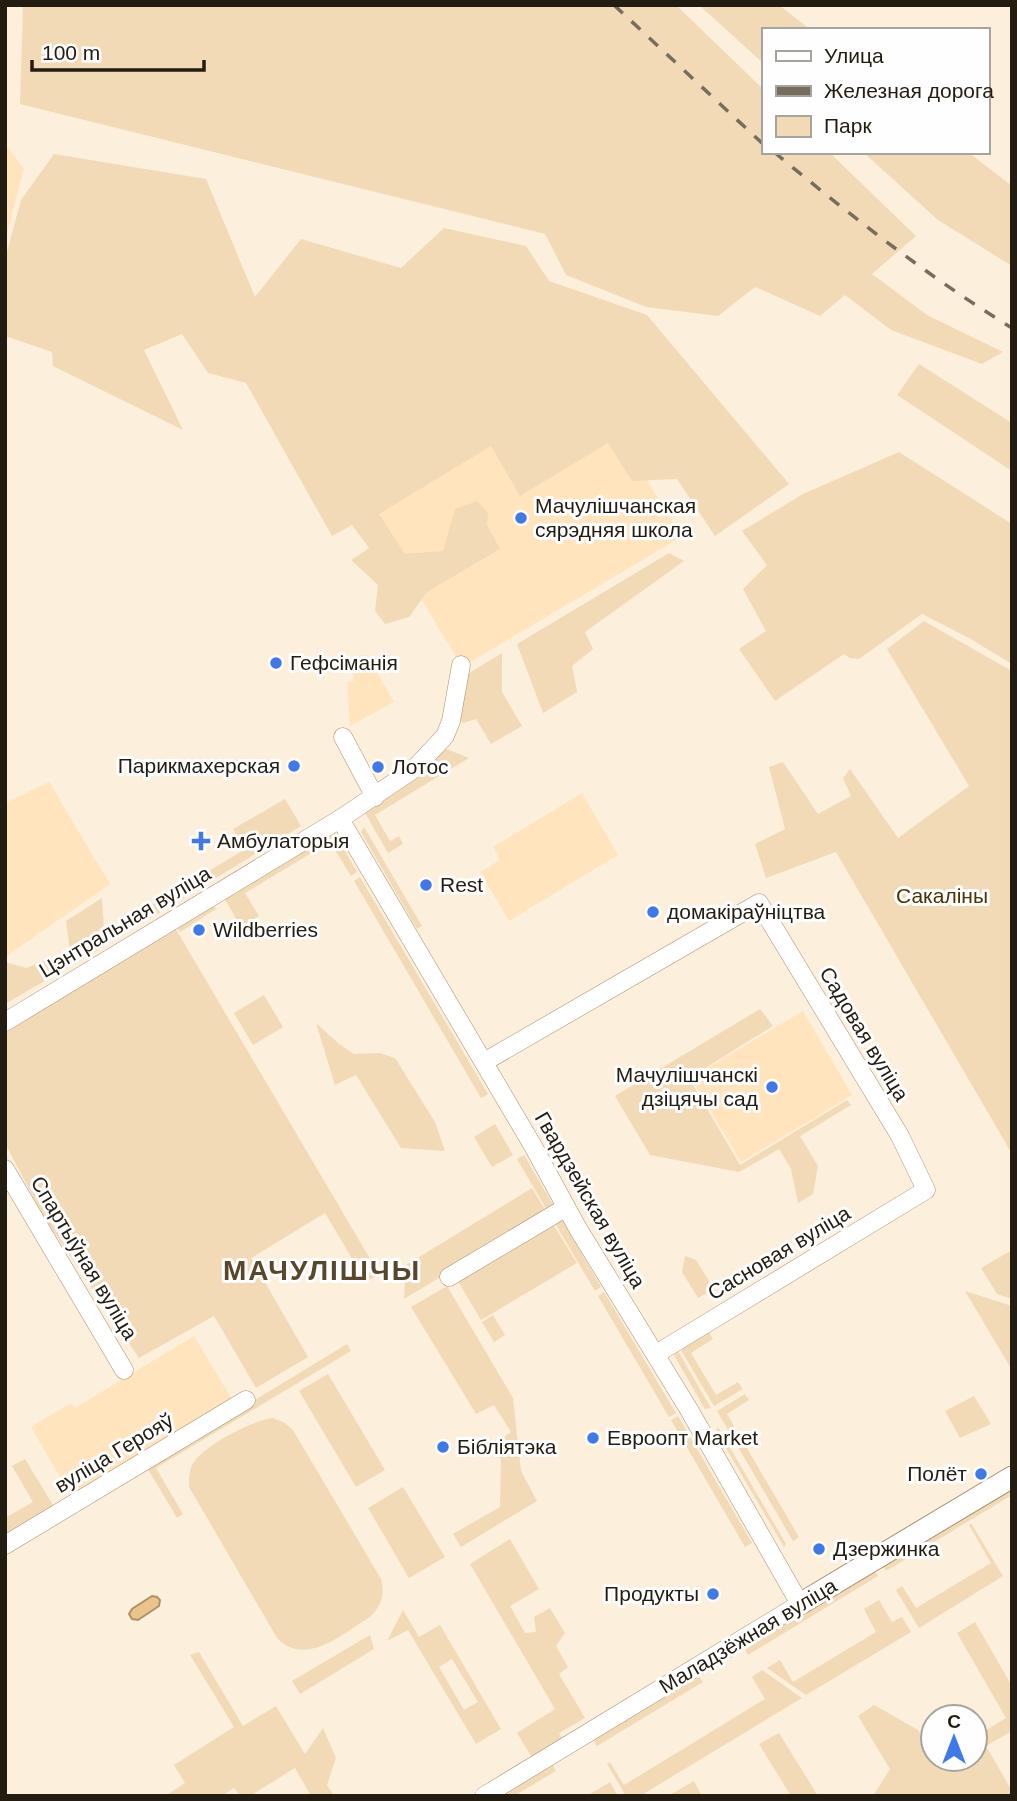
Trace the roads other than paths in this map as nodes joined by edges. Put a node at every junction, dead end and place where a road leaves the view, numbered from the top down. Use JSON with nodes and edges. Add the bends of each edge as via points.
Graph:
{"nodes":[{"id":1,"x":460,"y":665,"type":"dead end"},
{"id":2,"x":343,"y":737,"type":"dead end"},
{"id":3,"x":375,"y":797,"type":"junction"},
{"id":4,"x":340,"y":819,"type":"junction"},
{"id":5,"x":5,"y":1022,"type":"edge"},
{"id":6,"x":484,"y":1062,"type":"junction"},
{"id":7,"x":5,"y":1169,"type":"edge"},
{"id":8,"x":926,"y":1190,"type":"joint"},
{"id":9,"x":565,"y":1208,"type":"junction"},
{"id":10,"x":449,"y":1277,"type":"dead end"},
{"id":11,"x":656,"y":1354,"type":"junction"},
{"id":12,"x":124,"y":1370,"type":"dead end"},
{"id":13,"x":246,"y":1400,"type":"dead end"},
{"id":14,"x":1012,"y":1477,"type":"edge"},
{"id":15,"x":5,"y":1545,"type":"edge"},
{"id":16,"x":800,"y":1604,"type":"junction"},
{"id":17,"x":484,"y":1796,"type":"edge"}],
"edges":[{"from":1,"to":3,"type":"street","name":"Цэнтральная вуліца","via":[[445,736],[414,769]]},
{"from":2,"to":3,"type":"street"},
{"from":3,"to":4,"type":"street","name":"Цэнтральная вуліца"},
{"from":4,"to":5,"type":"street","name":"Цэнтральная вуліца"},
{"from":4,"to":6,"type":"street","name":"Гвардзейская вуліца"},
{"from":6,"to":8,"type":"street","name":"Садовая вуліца","via":[[759,903],[900,1136]]},
{"from":6,"to":9,"type":"street","name":"Гвардзейская вуліца"},
{"from":7,"to":12,"type":"street","name":"Спартыўная вуліца"},
{"from":8,"to":11,"type":"street","name":"Сасновая вуліца"},
{"from":9,"to":10,"type":"street"},
{"from":9,"to":11,"type":"street","name":"Гвардзейская вуліца"},
{"from":11,"to":16,"type":"street","name":"Гвардзейская вуліца"},
{"from":13,"to":15,"type":"street","name":"вуліца Герояў"},
{"from":14,"to":16,"type":"main road","name":"Маладзёжная вуліца"},
{"from":16,"to":17,"type":"street","name":"Маладзёжная вуліца"}]}
